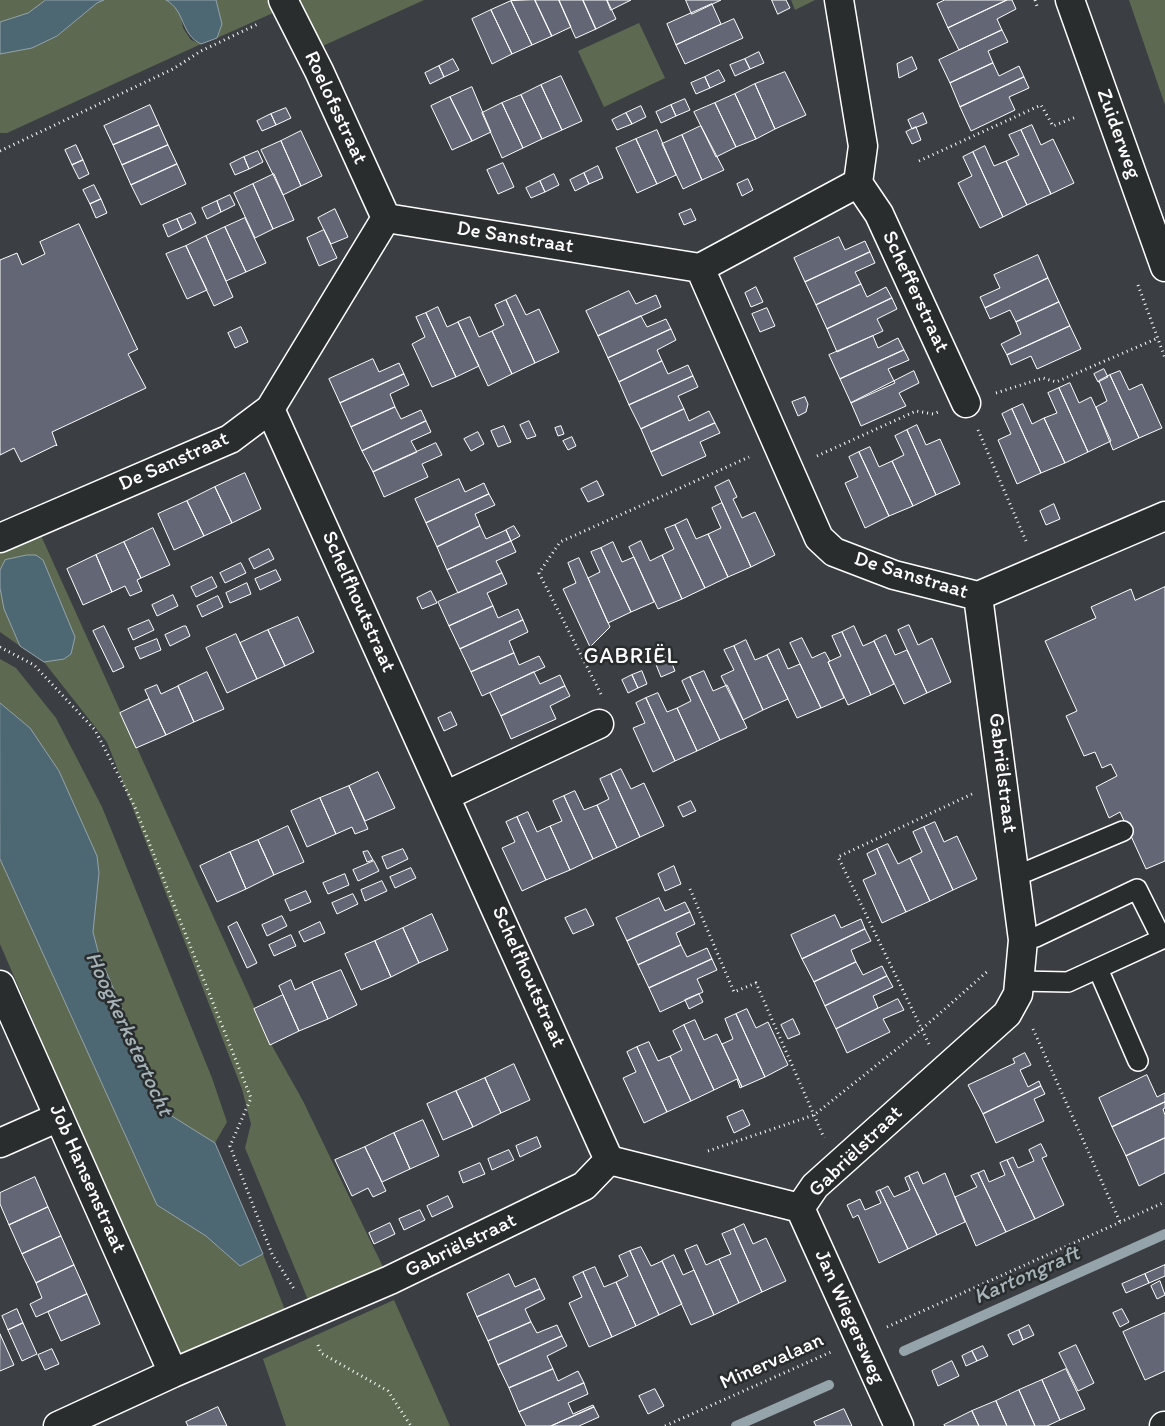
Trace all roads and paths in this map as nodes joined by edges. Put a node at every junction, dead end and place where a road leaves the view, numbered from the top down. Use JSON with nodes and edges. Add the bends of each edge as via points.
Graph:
{"nodes":[{"id":1,"x":839,"y":0,"type":"edge"},
{"id":2,"x":1070,"y":0,"type":"edge"},
{"id":3,"x":285,"y":5,"type":"edge"},
{"id":4,"x":1076,"y":117,"type":"dead end"},
{"id":5,"x":0,"y":151,"type":"edge"},
{"id":6,"x":919,"y":161,"type":"dead end"},
{"id":7,"x":858,"y":183,"type":"junction"},
{"id":8,"x":386,"y":218,"type":"junction"},
{"id":9,"x":1165,"y":267,"type":"edge"},
{"id":10,"x":700,"y":268,"type":"junction"},
{"id":11,"x":1158,"y":338,"type":"dead end"},
{"id":12,"x":966,"y":403,"type":"junction"},
{"id":13,"x":270,"y":409,"type":"junction"},
{"id":14,"x":783,"y":457,"type":"junction"},
{"id":15,"x":1165,"y":516,"type":"edge"},
{"id":16,"x":0,"y":538,"type":"edge"},
{"id":17,"x":1039,"y":570,"type":"junction"},
{"id":18,"x":978,"y":596,"type":"junction"},
{"id":19,"x":0,"y":647,"type":"edge"},
{"id":20,"x":599,"y":724,"type":"joint"},
{"id":21,"x":1003,"y":780,"type":"junction"},
{"id":22,"x":445,"y":796,"type":"junction"},
{"id":23,"x":1123,"y":831,"type":"dead end"},
{"id":24,"x":1015,"y":873,"type":"junction"},
{"id":25,"x":690,"y":889,"type":"dead end"},
{"id":26,"x":1023,"y":940,"type":"junction"},
{"id":27,"x":1098,"y":969,"type":"junction"},
{"id":28,"x":0,"y":985,"type":"edge"},
{"id":29,"x":1019,"y":987,"type":"junction"},
{"id":30,"x":922,"y":1029,"type":"junction"},
{"id":31,"x":1138,"y":1062,"type":"dead end"},
{"id":32,"x":942,"y":1072,"type":"junction"},
{"id":33,"x":814,"y":1115,"type":"junction"},
{"id":34,"x":59,"y":1117,"type":"junction"},
{"id":35,"x":0,"y":1143,"type":"edge"},
{"id":36,"x":706,"y":1152,"type":"dead end"},
{"id":37,"x":609,"y":1160,"type":"junction"},
{"id":38,"x":837,"y":1167,"type":"junction"},
{"id":39,"x":1165,"y":1202,"type":"edge"},
{"id":40,"x":800,"y":1208,"type":"junction"},
{"id":41,"x":1120,"y":1222,"type":"junction"},
{"id":42,"x":305,"y":1316,"type":"junction"},
{"id":43,"x":859,"y":1340,"type":"junction"},
{"id":44,"x":173,"y":1373,"type":"junction"},
{"id":45,"x":58,"y":1426,"type":"edge"},
{"id":46,"x":411,"y":1426,"type":"edge"},
{"id":47,"x":665,"y":1426,"type":"edge"},
{"id":48,"x":899,"y":1426,"type":"edge"}],
"edges":[{"from":1,"to":7,"type":"street","via":[[863,146]]},
{"from":2,"to":9,"type":"street","name":"Zuiderweg"},
{"from":3,"to":5,"type":"path","via":[[173,69]]},
{"from":3,"to":8,"type":"street","name":"Roelofsstraat"},
{"from":4,"to":6,"type":"path","name":"Zuiderweg","via":[[1053,126],[1041,105]]},
{"from":7,"to":10,"type":"street"},
{"from":7,"to":12,"type":"street","name":"Schefferstraat","via":[[879,214]]},
{"from":8,"to":10,"type":"street","name":"De Sanstraat"},
{"from":8,"to":13,"type":"street","name":"De Sanstraat"},
{"from":10,"to":14,"type":"street","name":"De Sanstraat"},
{"from":11,"to":12,"type":"path","via":[[1056,382],[1043,378]]},
{"from":12,"to":14,"type":"path","via":[[933,414],[916,411]]},
{"from":12,"to":17,"type":"path"},
{"from":13,"to":16,"type":"street","name":"De Sanstraat","via":[[230,440]]},
{"from":13,"to":22,"type":"street","name":"Schelfhoutstraat"},
{"from":14,"to":18,"type":"street","name":"De Sanstraat","via":[[819,538],[834,552],[894,576]]},
{"from":14,"to":20,"type":"path","via":[[560,542],[539,573],[608,708]]},
{"from":15,"to":17,"type":"street"},
{"from":17,"to":18,"type":"street"},
{"from":18,"to":21,"type":"street","name":"Gabriëlstraat"},
{"from":19,"to":42,"type":"path","via":[[34,665],[95,730],[134,805],[251,1098],[230,1146],[272,1254],[292,1285]]},
{"from":20,"to":22,"type":"street"},
{"from":21,"to":24,"type":"street","name":"Gabriëlstraat"},
{"from":21,"to":30,"type":"path","via":[[838,858]]},
{"from":22,"to":37,"type":"street","name":"Schelfhoutstraat"},
{"from":23,"to":24,"type":"lane","via":[[1028,871]]},
{"from":24,"to":26,"type":"street","name":"Gabriëlstraat"},
{"from":25,"to":33,"type":"path","via":[[734,992],[756,984]]},
{"from":26,"to":27,"type":"lane","via":[[1036,937],[1137,889],[1162,939]]},
{"from":26,"to":29,"type":"street","name":"Gabriëlstraat"},
{"from":26,"to":30,"type":"path"},
{"from":27,"to":29,"type":"lane","via":[[1068,982]]},
{"from":27,"to":31,"type":"lane"},
{"from":28,"to":34,"type":"street","name":"Job Hansenstraat"},
{"from":29,"to":32,"type":"street","name":"Gabriëlstraat","via":[[1007,1014]]},
{"from":29,"to":41,"type":"path"},
{"from":30,"to":32,"type":"path"},
{"from":30,"to":33,"type":"path"},
{"from":32,"to":38,"type":"street","name":"Gabriëlstraat"},
{"from":33,"to":36,"type":"path"},
{"from":33,"to":38,"type":"path"},
{"from":34,"to":35,"type":"street"},
{"from":34,"to":44,"type":"street","name":"Job Hansenstraat"},
{"from":37,"to":40,"type":"street","name":"Gabriëlstraat"},
{"from":37,"to":42,"type":"street","name":"Gabriëlstraat","via":[[584,1186],[390,1280]]},
{"from":38,"to":40,"type":"street","name":"Gabriëlstraat","via":[[815,1186]]},
{"from":39,"to":41,"type":"path","name":"Minervalaan"},
{"from":40,"to":43,"type":"street","name":"Jan Wiegersweg"},
{"from":41,"to":43,"type":"path","name":"Minervalaan"},
{"from":42,"to":44,"type":"street","name":"Gabriëlstraat"},
{"from":42,"to":46,"type":"path","via":[[321,1353],[388,1391]]},
{"from":43,"to":47,"type":"path","name":"Minervalaan"},
{"from":43,"to":48,"type":"street","name":"Jan Wiegersweg"},
{"from":44,"to":45,"type":"street","name":"Gabriëlstraat"}]}
